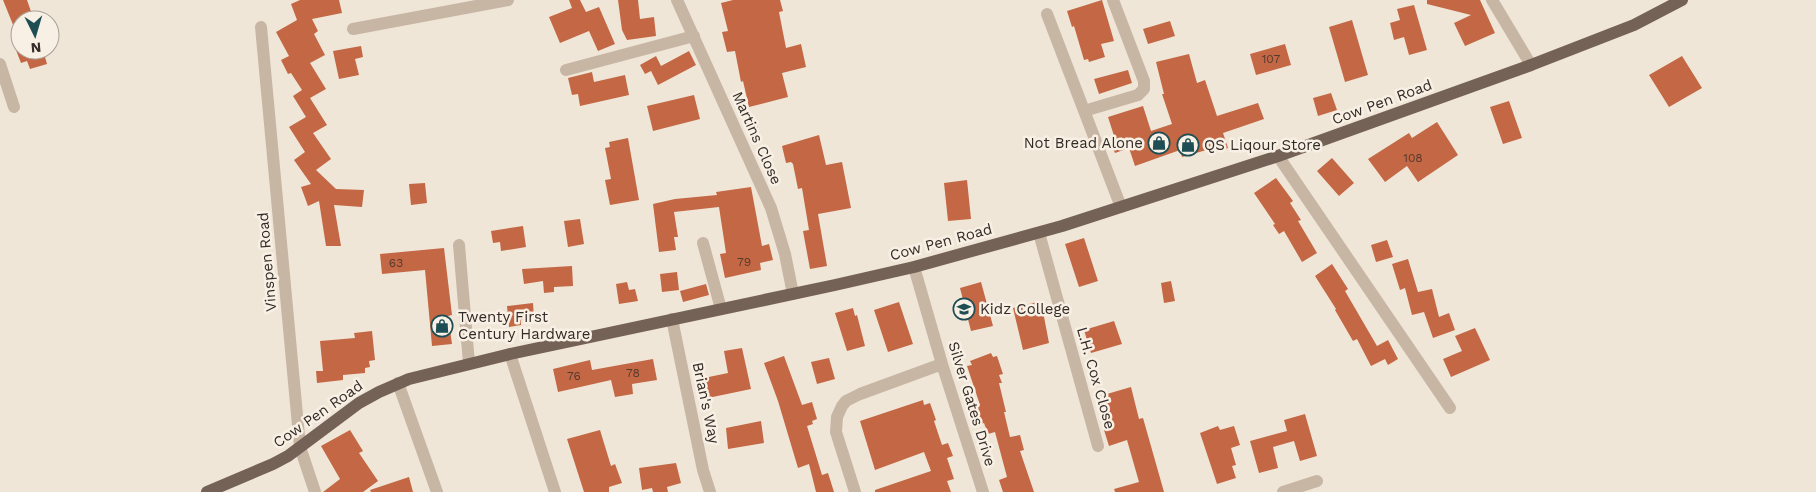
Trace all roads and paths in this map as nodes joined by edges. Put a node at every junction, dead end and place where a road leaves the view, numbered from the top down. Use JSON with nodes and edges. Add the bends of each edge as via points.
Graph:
{"nodes":[{"id":1,"x":508,"y":0,"type":"edge"},
{"id":2,"x":677,"y":0,"type":"edge"},
{"id":3,"x":1113,"y":0,"type":"edge"},
{"id":4,"x":1492,"y":0,"type":"edge"},
{"id":5,"x":1682,"y":0,"type":"edge"},
{"id":6,"x":1047,"y":14,"type":"dead end"},
{"id":7,"x":261,"y":27,"type":"dead end"},
{"id":8,"x":353,"y":29,"type":"dead end"},
{"id":9,"x":694,"y":36,"type":"junction"},
{"id":10,"x":0,"y":64,"type":"edge"},
{"id":11,"x":1531,"y":65,"type":"junction"},
{"id":12,"x":566,"y":70,"type":"dead end"},
{"id":13,"x":14,"y":107,"type":"dead end"},
{"id":14,"x":1084,"y":111,"type":"junction"},
{"id":15,"x":1278,"y":156,"type":"junction"},
{"id":16,"x":1121,"y":207,"type":"junction"},
{"id":17,"x":1039,"y":233,"type":"junction"},
{"id":18,"x":702,"y":242,"type":"dead end"},
{"id":19,"x":459,"y":246,"type":"dead end"},
{"id":20,"x":914,"y":267,"type":"junction"},
{"id":21,"x":793,"y":294,"type":"junction"},
{"id":22,"x":720,"y":309,"type":"junction"},
{"id":23,"x":672,"y":319,"type":"junction"},
{"id":24,"x":510,"y":354,"type":"junction"},
{"id":25,"x":469,"y":363,"type":"junction"},
{"id":26,"x":942,"y":364,"type":"junction"},
{"id":27,"x":398,"y":383,"type":"junction"},
{"id":28,"x":1450,"y":408,"type":"dead end"},
{"id":29,"x":1098,"y":446,"type":"dead end"},
{"id":30,"x":300,"y":447,"type":"junction"},
{"id":31,"x":1317,"y":481,"type":"dead end"},
{"id":32,"x":229,"y":488,"type":"edge"},
{"id":33,"x":207,"y":492,"type":"edge"},
{"id":34,"x":315,"y":492,"type":"edge"},
{"id":35,"x":437,"y":492,"type":"edge"},
{"id":36,"x":555,"y":492,"type":"edge"},
{"id":37,"x":710,"y":492,"type":"edge"},
{"id":38,"x":855,"y":492,"type":"edge"},
{"id":39,"x":983,"y":492,"type":"edge"},
{"id":40,"x":1283,"y":492,"type":"edge"}],
"edges":[{"from":1,"to":8,"type":"street"},
{"from":2,"to":9,"type":"street","name":"Martins Close"},
{"from":3,"to":14,"type":"street","via":[[1144,81],[1144,89],[1138,95]]},
{"from":4,"to":11,"type":"street"},
{"from":5,"to":11,"type":"main road","name":"Cow Pen Road","via":[[1648,18]]},
{"from":6,"to":14,"type":"street"},
{"from":7,"to":30,"type":"street","name":"Vinspen Road"},
{"from":9,"to":12,"type":"street"},
{"from":9,"to":21,"type":"street","name":"Martins Close","via":[[771,208]]},
{"from":10,"to":13,"type":"street"},
{"from":11,"to":15,"type":"main road","name":"Cow Pen Road"},
{"from":14,"to":16,"type":"street"},
{"from":15,"to":16,"type":"main road","name":"Cow Pen Road"},
{"from":15,"to":28,"type":"street"},
{"from":16,"to":17,"type":"main road","name":"Cow Pen Road"},
{"from":17,"to":20,"type":"main road","name":"Cow Pen Road"},
{"from":17,"to":29,"type":"street","name":"L.H. Cox Close"},
{"from":18,"to":22,"type":"street"},
{"from":19,"to":25,"type":"street"},
{"from":20,"to":21,"type":"main road","name":"Cow Pen Road"},
{"from":20,"to":26,"type":"street","name":"Silver Gates Drive"},
{"from":21,"to":22,"type":"main road","name":"Cow Pen Road"},
{"from":22,"to":23,"type":"main road","name":"Cow Pen Road"},
{"from":23,"to":24,"type":"main road","name":"Cow Pen Road"},
{"from":23,"to":37,"type":"street","name":"Brian's Way"},
{"from":24,"to":25,"type":"main road","name":"Cow Pen Road"},
{"from":24,"to":36,"type":"street"},
{"from":25,"to":27,"type":"main road","name":"Cow Pen Road"},
{"from":26,"to":38,"type":"street","via":[[860,394],[842,406],[836,432]]},
{"from":26,"to":39,"type":"street","name":"Silver Gates Drive"},
{"from":27,"to":30,"type":"main road","name":"Cow Pen Road","via":[[359,403]]},
{"from":27,"to":35,"type":"street"},
{"from":30,"to":32,"type":"main road","name":"Cow Pen Road"},
{"from":30,"to":34,"type":"street","name":"Vinspen Road"},
{"from":31,"to":40,"type":"street"},
{"from":32,"to":33,"type":"main road","name":"Cow Pen Road"}]}
